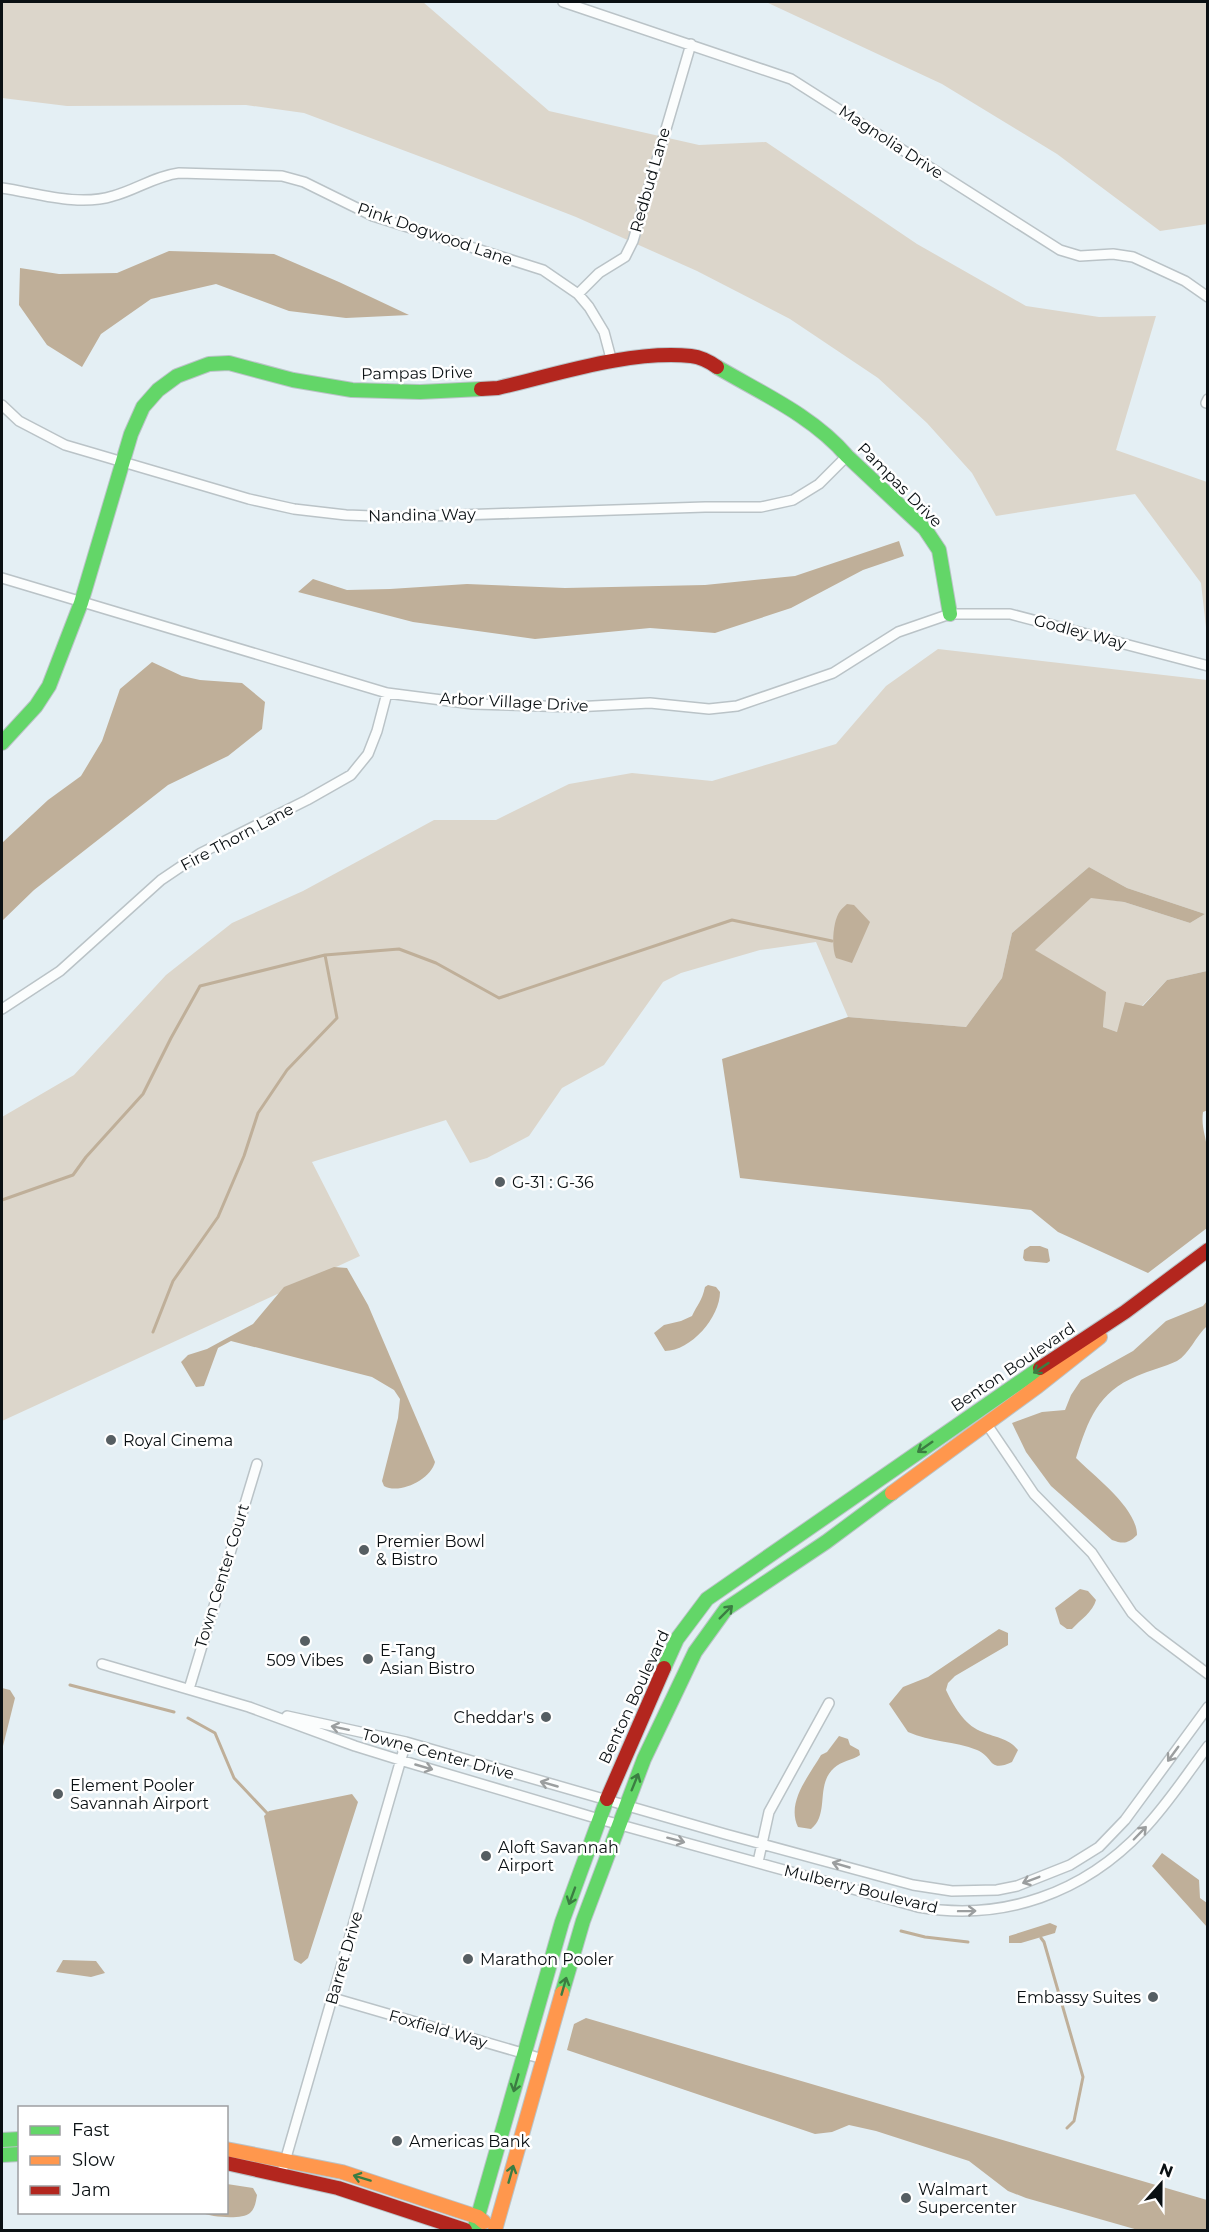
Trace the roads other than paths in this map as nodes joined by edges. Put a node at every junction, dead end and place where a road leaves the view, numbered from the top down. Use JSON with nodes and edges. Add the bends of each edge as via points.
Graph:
{"nodes":[{"id":1,"x":562,"y":2,"type":"edge"},
{"id":2,"x":691,"y":44,"type":"junction"},
{"id":3,"x":2,"y":188,"type":"edge"},
{"id":4,"x":578,"y":294,"type":"junction"},
{"id":5,"x":1208,"y":297,"type":"edge"},
{"id":6,"x":612,"y":362,"type":"junction"},
{"id":7,"x":2,"y":405,"type":"edge"},
{"id":8,"x":848,"y":456,"type":"junction"},
{"id":9,"x":122,"y":462,"type":"junction"},
{"id":10,"x":2,"y":578,"type":"edge"},
{"id":11,"x":81,"y":603,"type":"junction"},
{"id":12,"x":950,"y":614,"type":"junction"},
{"id":13,"x":1208,"y":666,"type":"edge"},
{"id":14,"x":387,"y":693,"type":"junction"},
{"id":15,"x":2,"y":743,"type":"edge"},
{"id":16,"x":2,"y":1009,"type":"edge"},
{"id":17,"x":1208,"y":1250,"type":"edge"},
{"id":18,"x":1125,"y":1312,"type":"junction"},
{"id":19,"x":986,"y":1423,"type":"junction"},
{"id":20,"x":257,"y":1464,"type":"dead end"},
{"id":21,"x":102,"y":1664,"type":"dead end"},
{"id":22,"x":1208,"y":1674,"type":"edge"},
{"id":23,"x":189,"y":1689,"type":"junction"},
{"id":24,"x":830,"y":1702,"type":"dead end"},
{"id":25,"x":249,"y":1707,"type":"junction"},
{"id":26,"x":1208,"y":1707,"type":"edge"},
{"id":27,"x":406,"y":1742,"type":"junction"},
{"id":28,"x":1208,"y":1746,"type":"edge"},
{"id":29,"x":400,"y":1761,"type":"junction"},
{"id":30,"x":606,"y":1801,"type":"junction"},
{"id":31,"x":625,"y":1806,"type":"junction"},
{"id":32,"x":599,"y":1819,"type":"junction"},
{"id":33,"x":618,"y":1824,"type":"junction"},
{"id":34,"x":763,"y":1844,"type":"junction"},
{"id":35,"x":758,"y":1862,"type":"junction"},
{"id":36,"x":333,"y":1998,"type":"junction"},
{"id":37,"x":524,"y":2054,"type":"junction"},
{"id":38,"x":543,"y":2059,"type":"junction"},
{"id":39,"x":18,"y":2139,"type":"edge"},
{"id":40,"x":2,"y":2140,"type":"edge"},
{"id":41,"x":228,"y":2149,"type":"edge"},
{"id":42,"x":18,"y":2154,"type":"edge"},
{"id":43,"x":2,"y":2155,"type":"edge"},
{"id":44,"x":285,"y":2160,"type":"junction"},
{"id":45,"x":228,"y":2163,"type":"edge"},
{"id":46,"x":281,"y":2175,"type":"junction"},
{"id":47,"x":391,"y":2187,"type":"junction"},
{"id":48,"x":429,"y":2201,"type":"junction"},
{"id":49,"x":386,"y":2202,"type":"junction"},
{"id":50,"x":424,"y":2217,"type":"junction"},
{"id":51,"x":476,"y":2224,"type":"edge"},
{"id":52,"x":465,"y":2230,"type":"edge"},
{"id":53,"x":494,"y":2230,"type":"edge"}],
"edges":[{"from":1,"to":2,"type":"street","name":"Magnolia Drive"},
{"from":2,"to":4,"type":"street","name":"Redbud Lane","via":[[633,241],[625,257],[599,273]]},
{"from":2,"to":5,"type":"street","name":"Magnolia Drive","via":[[792,79],[1060,250],[1080,255],[1133,257],[1185,281]]},
{"from":3,"to":4,"type":"street","name":"Pink Dogwood Lane","via":[[82,200],[113,196],[173,174],[282,176],[304,182],[373,216],[543,270]]},
{"from":4,"to":6,"type":"street","name":"Pink Dogwood Lane","via":[[604,332]]},
{"from":6,"to":8,"type":"street","name":"Pampas Drive","via":[[694,356],[805,419]]},
{"from":6,"to":9,"type":"street","name":"Pampas Drive","via":[[498,388],[420,392],[352,390],[296,381],[229,363],[208,364],[177,376],[143,407]]},
{"from":7,"to":9,"type":"street","name":"Nandina Way","via":[[19,421],[65,445]]},
{"from":8,"to":9,"type":"street","name":"Nandina Way","via":[[819,484],[793,500],[761,507],[399,517],[294,509]]},
{"from":8,"to":12,"type":"street","name":"Pampas Drive","via":[[925,529],[939,550]]},
{"from":9,"to":11,"type":"street","name":"Pampas Drive"},
{"from":10,"to":11,"type":"street","name":"Arbor Village Drive"},
{"from":11,"to":14,"type":"street","name":"Arbor Village Drive"},
{"from":11,"to":15,"type":"street","name":"Pampas Drive","via":[[49,686]]},
{"from":12,"to":13,"type":"street","name":"Godley Way","via":[[1010,614]]},
{"from":12,"to":14,"type":"street","name":"Arbor Village Drive","via":[[898,632],[833,673],[709,710],[650,703],[574,707],[473,704]]},
{"from":14,"to":16,"type":"street","name":"Fire Thorn Lane","via":[[368,754],[351,775],[178,868],[60,971]]},
{"from":17,"to":18,"type":"street","name":"Benton Boulevard"},
{"from":18,"to":19,"type":"street","name":"Benton Boulevard","via":[[1096,1341]]},
{"from":18,"to":30,"type":"street","name":"Benton Boulevard","one_way":true,"via":[[707,1599],[677,1639]]},
{"from":19,"to":22,"type":"street","via":[[1034,1494],[1092,1553],[1132,1612]]},
{"from":31,"to":19,"type":"street","name":"Benton Boulevard","one_way":true,"via":[[695,1652],[726,1609],[826,1542]]},
{"from":20,"to":23,"type":"street","name":"Town Center Court"},
{"from":21,"to":23,"type":"street","name":"Towne Center Drive"},
{"from":23,"to":25,"type":"street","name":"Towne Center Drive"},
{"from":24,"to":34,"type":"street","via":[[769,1812]]},
{"from":27,"to":25,"type":"street","name":"Towne Center Drive","one_way":true},
{"from":25,"to":29,"type":"street","name":"Towne Center Drive"},
{"from":26,"to":34,"type":"street","name":"Mulberry Boulevard","one_way":true,"via":[[1110,1837],[1070,1865],[1017,1886],[952,1891],[913,1885]]},
{"from":27,"to":29,"type":"street","name":"Barret Drive"},
{"from":30,"to":27,"type":"street","name":"Towne Center Drive","one_way":true},
{"from":35,"to":28,"type":"street","name":"Mulberry Boulevard","one_way":true,"via":[[918,1907],[950,1911],[1003,1909],[1081,1880],[1116,1856],[1160,1810]]},
{"from":29,"to":32,"type":"street","name":"Towne Center Drive","one_way":true},
{"from":29,"to":36,"type":"street","name":"Barret Drive"},
{"from":30,"to":31,"type":"street","name":"Towne Center Drive"},
{"from":30,"to":32,"type":"street","name":"Benton Boulevard"},
{"from":31,"to":33,"type":"street","name":"Benton Boulevard"},
{"from":31,"to":34,"type":"street","name":"Mulberry Boulevard"},
{"from":32,"to":33,"type":"street","name":"Mulberry Boulevard"},
{"from":32,"to":37,"type":"street","name":"Benton Boulevard","one_way":true,"via":[[562,1922]]},
{"from":33,"to":35,"type":"street","name":"Mulberry Boulevard","one_way":true},
{"from":38,"to":33,"type":"street","name":"Benton Boulevard","one_way":true,"via":[[582,1921]]},
{"from":34,"to":35,"type":"street"},
{"from":36,"to":37,"type":"street","name":"Foxfield Way"},
{"from":36,"to":44,"type":"street","name":"Barret Drive"},
{"from":37,"to":38,"type":"street","name":"Foxfield Way"},
{"from":37,"to":51,"type":"street","name":"Benton Boulevard","one_way":true},
{"from":53,"to":38,"type":"street","name":"Benton Boulevard","one_way":true},
{"from":39,"to":40,"type":"street"},
{"from":41,"to":44,"type":"street"},
{"from":42,"to":43,"type":"street"},
{"from":44,"to":46,"type":"street","name":"Barret Drive"},
{"from":47,"to":44,"type":"street","one_way":true},
{"from":45,"to":46,"type":"street"},
{"from":46,"to":49,"type":"street"},
{"from":47,"to":48,"type":"street"},
{"from":47,"to":49,"type":"street"},
{"from":48,"to":50,"type":"street"},
{"from":48,"to":51,"type":"street"},
{"from":49,"to":50,"type":"street"},
{"from":50,"to":52,"type":"street"},
{"from":51,"to":53,"type":"street"}]}
